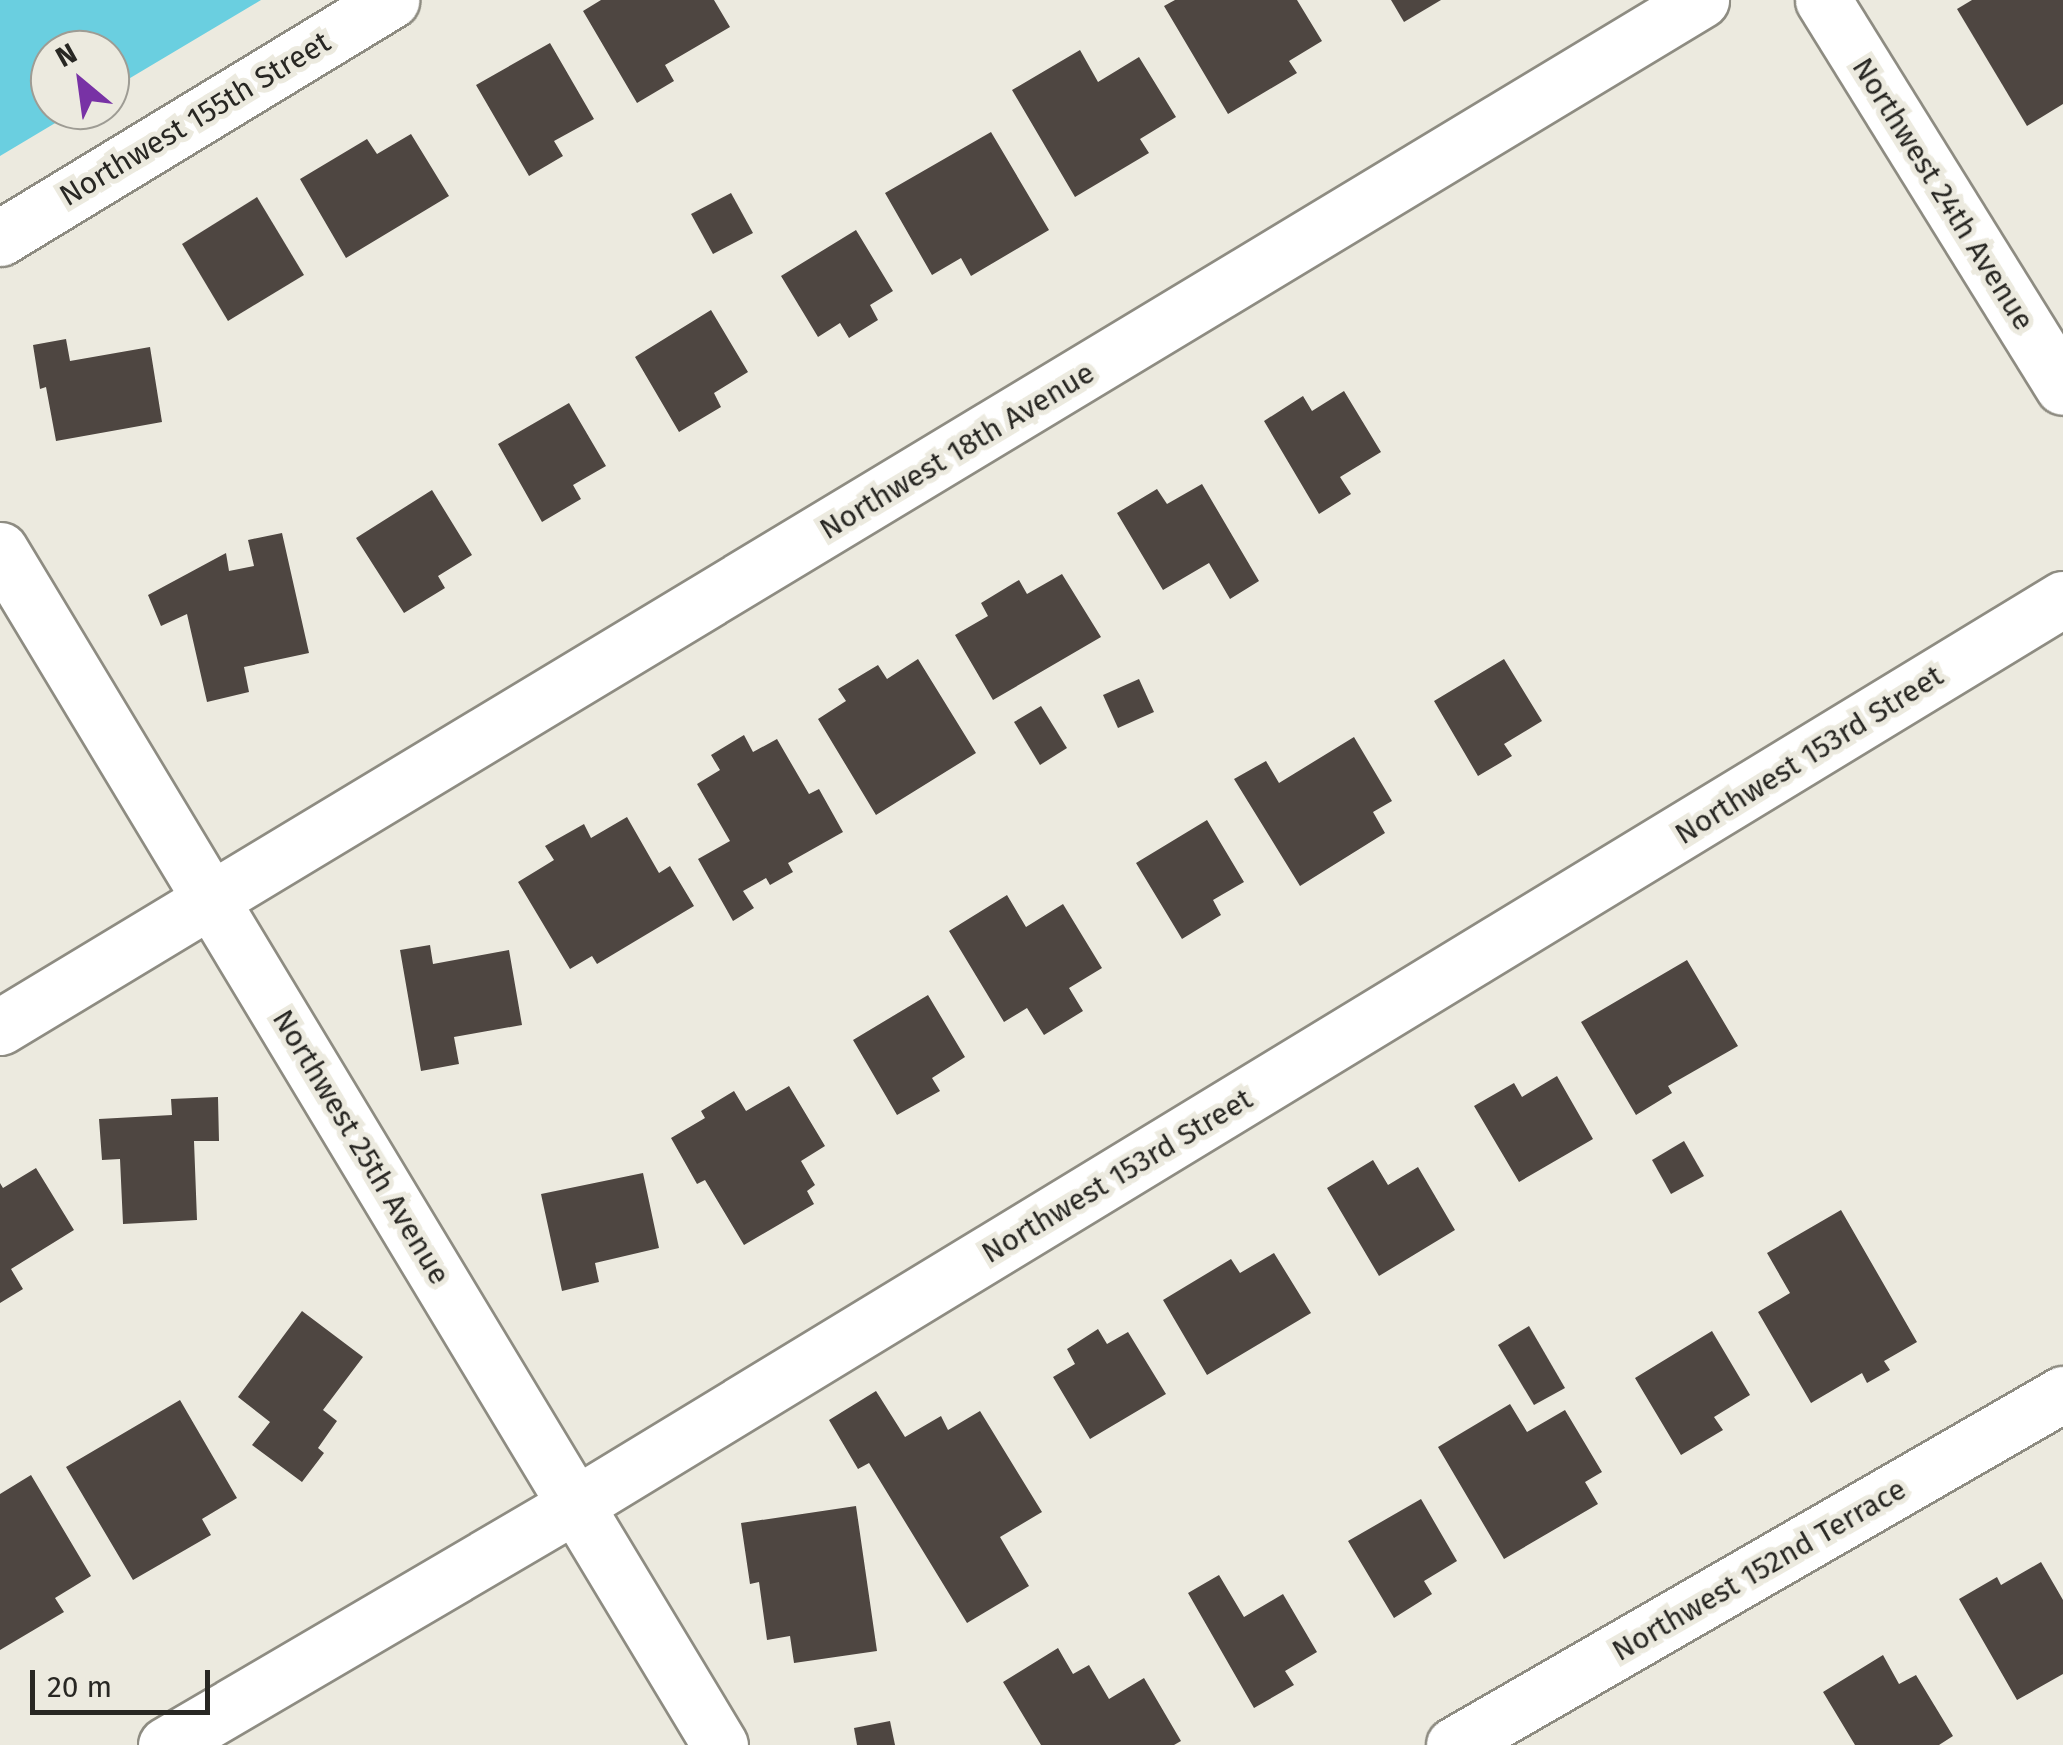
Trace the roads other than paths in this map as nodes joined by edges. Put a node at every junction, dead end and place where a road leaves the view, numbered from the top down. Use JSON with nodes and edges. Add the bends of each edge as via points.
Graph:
{"nodes":[{"id":1,"x":391,"y":0,"type":"edge"},
{"id":2,"x":1701,"y":0,"type":"edge"},
{"id":3,"x":1823,"y":0,"type":"edge"},
{"id":4,"x":0,"y":238,"type":"edge"},
{"id":5,"x":2063,"y":387,"type":"edge"},
{"id":6,"x":0,"y":550,"type":"edge"},
{"id":7,"x":2063,"y":598,"type":"edge"},
{"id":8,"x":213,"y":901,"type":"junction"},
{"id":9,"x":0,"y":1027,"type":"edge"},
{"id":10,"x":2063,"y":1394,"type":"edge"},
{"id":11,"x":576,"y":1504,"type":"junction"},
{"id":12,"x":166,"y":1745,"type":"edge"},
{"id":13,"x":720,"y":1745,"type":"edge"},
{"id":14,"x":1454,"y":1745,"type":"edge"}],
"edges":[{"from":1,"to":4,"type":"street","name":"Northwest 155th Street"},
{"from":2,"to":8,"type":"street","name":"Northwest 18th Avenue"},
{"from":3,"to":5,"type":"street","name":"Northwest 24th Avenue"},
{"from":6,"to":8,"type":"street","name":"Northwest 25th Avenue"},
{"from":7,"to":11,"type":"street","name":"Northwest 153rd Street"},
{"from":8,"to":9,"type":"street","name":"Northwest 18th Avenue"},
{"from":8,"to":11,"type":"street","name":"Northwest 25th Avenue"},
{"from":10,"to":14,"type":"street","name":"Northwest 152nd Terrace"},
{"from":11,"to":12,"type":"street","name":"Northwest 153rd Street"},
{"from":11,"to":13,"type":"street","name":"Northwest 25th Avenue"}]}
